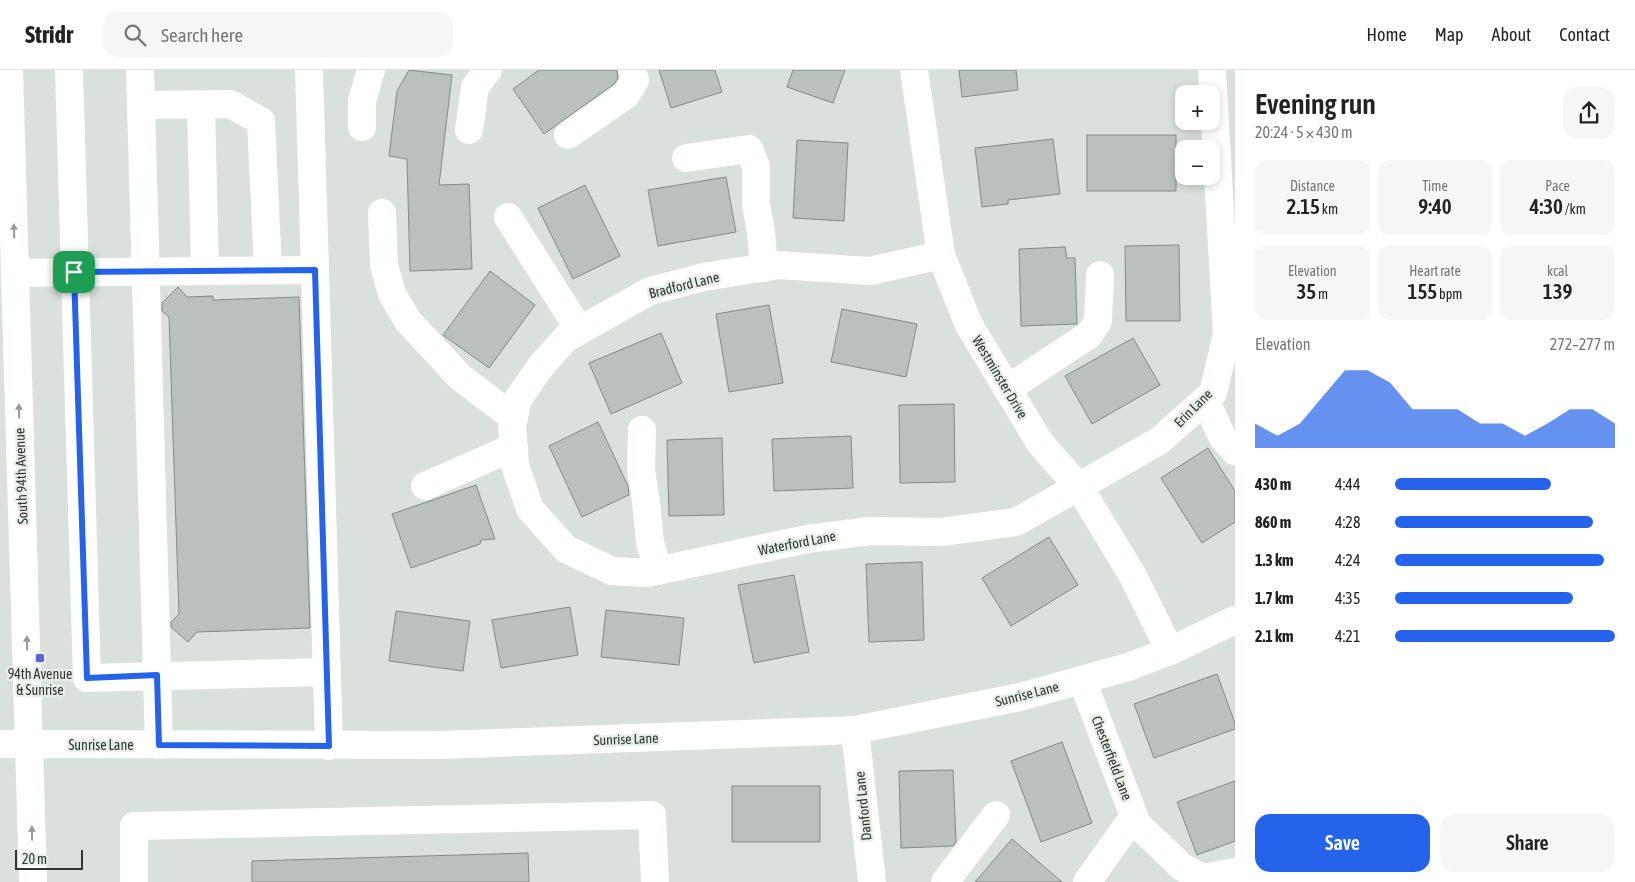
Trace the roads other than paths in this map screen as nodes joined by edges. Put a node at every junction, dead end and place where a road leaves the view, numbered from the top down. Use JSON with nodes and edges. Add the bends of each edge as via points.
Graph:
{"nodes":[{"id":1,"x":9,"y":70,"type":"edge"},
{"id":2,"x":69,"y":70,"type":"edge"},
{"id":3,"x":140,"y":70,"type":"edge"},
{"id":4,"x":309,"y":70,"type":"edge"},
{"id":5,"x":371,"y":70,"type":"edge"},
{"id":6,"x":488,"y":70,"type":"edge"},
{"id":7,"x":632,"y":70,"type":"edge"},
{"id":8,"x":914,"y":70,"type":"edge"},
{"id":9,"x":1212,"y":70,"type":"edge"},
{"id":10,"x":201,"y":105,"type":"junction"},
{"id":11,"x":142,"y":106,"type":"junction"},
{"id":12,"x":362,"y":128,"type":"dead end"},
{"id":13,"x":469,"y":130,"type":"dead end"},
{"id":14,"x":568,"y":135,"type":"dead end"},
{"id":15,"x":686,"y":158,"type":"dead end"},
{"id":16,"x":382,"y":213,"type":"dead end"},
{"id":17,"x":508,"y":218,"type":"dead end"},
{"id":18,"x":941,"y":255,"type":"junction"},
{"id":19,"x":764,"y":268,"type":"junction"},
{"id":20,"x":268,"y":270,"type":"junction"},
{"id":21,"x":315,"y":270,"type":"junction"},
{"id":22,"x":146,"y":271,"type":"junction"},
{"id":23,"x":205,"y":271,"type":"junction"},
{"id":24,"x":15,"y":272,"type":"junction"},
{"id":25,"x":74,"y":272,"type":"junction"},
{"id":26,"x":1100,"y":275,"type":"dead end"},
{"id":27,"x":580,"y":330,"type":"junction"},
{"id":28,"x":1230,"y":343,"type":"edge"},
{"id":29,"x":1007,"y":389,"type":"junction"},
{"id":30,"x":1205,"y":400,"type":"junction"},
{"id":31,"x":514,"y":418,"type":"junction"},
{"id":32,"x":642,"y":430,"type":"dead end"},
{"id":33,"x":514,"y":447,"type":"junction"},
{"id":34,"x":1235,"y":450,"type":"edge"},
{"id":35,"x":425,"y":486,"type":"dead end"},
{"id":36,"x":1079,"y":487,"type":"junction"},
{"id":37,"x":530,"y":509,"type":"joint"},
{"id":38,"x":658,"y":570,"type":"junction"},
{"id":39,"x":1235,"y":620,"type":"edge"},
{"id":40,"x":1170,"y":651,"type":"junction"},
{"id":41,"x":327,"y":672,"type":"junction"},
{"id":42,"x":157,"y":675,"type":"junction"},
{"id":43,"x":1082,"y":680,"type":"junction"},
{"id":44,"x":855,"y":730,"type":"junction"},
{"id":45,"x":0,"y":744,"type":"edge"},
{"id":46,"x":30,"y":745,"type":"junction"},
{"id":47,"x":159,"y":745,"type":"junction"},
{"id":48,"x":329,"y":746,"type":"junction"},
{"id":49,"x":996,"y":815,"type":"dead end"},
{"id":50,"x":1132,"y":819,"type":"junction"},
{"id":51,"x":1235,"y":872,"type":"edge"},
{"id":52,"x":33,"y":882,"type":"edge"},
{"id":53,"x":134,"y":882,"type":"edge"},
{"id":54,"x":655,"y":882,"type":"edge"},
{"id":55,"x":872,"y":882,"type":"edge"},
{"id":56,"x":946,"y":882,"type":"edge"},
{"id":57,"x":1088,"y":882,"type":"edge"}],
"edges":[{"from":24,"to":1,"type":"street","name":"South 94th Avenue","one_way":true},
{"from":2,"to":25,"type":"street"},
{"from":3,"to":11,"type":"street"},
{"from":4,"to":21,"type":"street"},
{"from":5,"to":12,"type":"street","via":[[362,101]]},
{"from":6,"to":13,"type":"street","via":[[475,87]]},
{"from":7,"to":14,"type":"street","via":[[634,80],[626,95]]},
{"from":8,"to":18,"type":"street","name":"Westminster Drive"},
{"from":9,"to":28,"type":"street","name":"Erin Lane"},
{"from":10,"to":11,"type":"street"},
{"from":10,"to":20,"type":"street","via":[[230,104],[261,121]]},
{"from":10,"to":23,"type":"street"},
{"from":11,"to":22,"type":"street"},
{"from":15,"to":19,"type":"street","via":[[749,149],[756,167],[756,204]]},
{"from":16,"to":31,"type":"street","via":[[384,265],[392,294],[408,320],[460,377]]},
{"from":17,"to":27,"type":"street"},
{"from":18,"to":19,"type":"street","name":"Bradford Lane","via":[[870,271],[779,265]]},
{"from":18,"to":29,"type":"street","name":"Westminster Drive","via":[[969,325]]},
{"from":19,"to":27,"type":"street","name":"Bradford Lane","via":[[704,277],[650,291]]},
{"from":20,"to":21,"type":"street"},
{"from":20,"to":23,"type":"street"},
{"from":21,"to":41,"type":"street"},
{"from":22,"to":23,"type":"street"},
{"from":22,"to":25,"type":"street"},
{"from":22,"to":42,"type":"street"},
{"from":24,"to":25,"type":"street"},
{"from":46,"to":24,"type":"street","name":"South 94th Avenue","one_way":true},
{"from":25,"to":42,"type":"street","via":[[87,678]]},
{"from":26,"to":29,"type":"street","via":[[1098,320],[1089,335]]},
{"from":27,"to":31,"type":"street","name":"Bradford Lane","via":[[566,338],[541,366],[518,399]]},
{"from":28,"to":30,"type":"street","name":"Erin Lane","via":[[1213,393]]},
{"from":29,"to":36,"type":"street","name":"Westminster Drive","via":[[1040,443]]},
{"from":30,"to":34,"type":"street","via":[[1223,438]]},
{"from":30,"to":36,"type":"street","name":"Erin Lane","via":[[1159,441]]},
{"from":31,"to":33,"type":"street","name":"Bradford Lane"},
{"from":32,"to":38,"type":"street","via":[[641,470],[650,542]]},
{"from":33,"to":35,"type":"street"},
{"from":33,"to":37,"type":"street","name":"Bradford Lane","via":[[515,465]]},
{"from":36,"to":38,"type":"street","name":"Waterford Lane","via":[[1016,522],[940,532],[870,531],[806,539]]},
{"from":36,"to":40,"type":"street","name":"Westminster Drive","via":[[1134,576]]},
{"from":37,"to":38,"type":"street","name":"Waterford Lane","via":[[566,548],[574,552],[612,570],[646,574]]},
{"from":39,"to":40,"type":"street","name":"Sunrise Lane"},
{"from":40,"to":43,"type":"street","name":"Sunrise Lane"},
{"from":41,"to":42,"type":"street"},
{"from":41,"to":48,"type":"street"},
{"from":42,"to":47,"type":"street"},
{"from":43,"to":44,"type":"street","name":"Sunrise Lane","via":[[1020,697]]},
{"from":43,"to":50,"type":"street","name":"Chesterfield Lane","via":[[1134,816]]},
{"from":44,"to":48,"type":"street","name":"Sunrise Lane"},
{"from":44,"to":55,"type":"street","name":"Danford Lane"},
{"from":45,"to":46,"type":"street","name":"Sunrise Lane"},
{"from":46,"to":47,"type":"street","name":"Sunrise Lane"},
{"from":52,"to":46,"type":"street","name":"South 94th Avenue","one_way":true},
{"from":47,"to":48,"type":"street","name":"Sunrise Lane"},
{"from":49,"to":56,"type":"street"},
{"from":50,"to":51,"type":"street","via":[[1182,867],[1203,878]]},
{"from":50,"to":57,"type":"street","name":"Chesterfield Lane"},
{"from":53,"to":54,"type":"street","via":[[134,826],[652,814]]}]}
